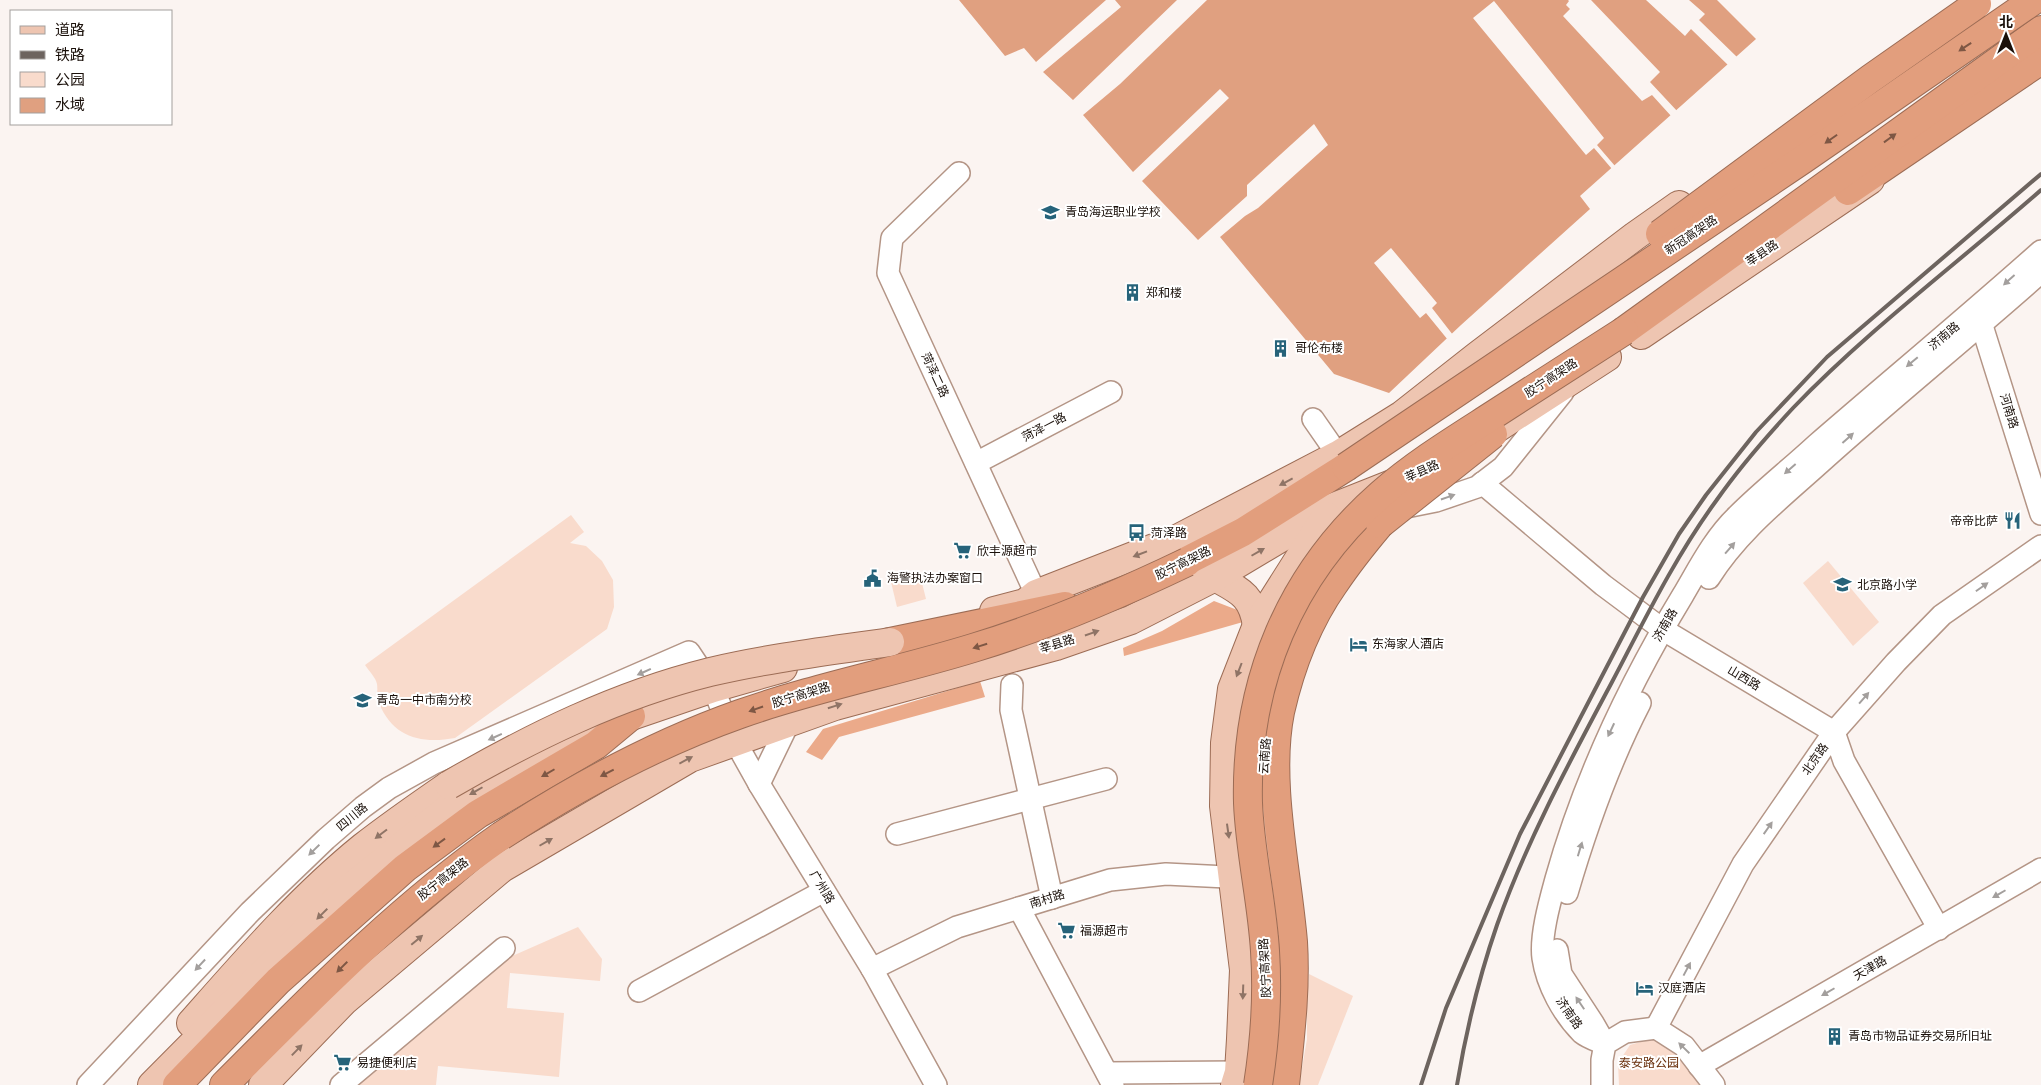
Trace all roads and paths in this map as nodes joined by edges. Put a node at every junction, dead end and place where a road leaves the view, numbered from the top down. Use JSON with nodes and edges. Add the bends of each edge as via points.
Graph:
{"nodes":[{"id":1,"x":1983,"y":0,"type":"edge"},
{"id":2,"x":1989,"y":0,"type":"edge"},
{"id":3,"x":2034,"y":0,"type":"edge"},
{"id":4,"x":2041,"y":30,"type":"edge"},
{"id":5,"x":2041,"y":60,"type":"edge"},
{"id":6,"x":2041,"y":64,"type":"edge"},
{"id":7,"x":958,"y":173,"type":"dead end"},
{"id":8,"x":2041,"y":251,"type":"edge"},
{"id":9,"x":2041,"y":272,"type":"edge"},
{"id":10,"x":1980,"y":317,"type":"junction"},
{"id":11,"x":1624,"y":331,"type":"junction"},
{"id":12,"x":1573,"y":380,"type":"junction"},
{"id":13,"x":1111,"y":392,"type":"dead end"},
{"id":14,"x":1402,"y":415,"type":"junction"},
{"id":15,"x":1313,"y":419,"type":"dead end"},
{"id":16,"x":1342,"y":461,"type":"junction"},
{"id":17,"x":976,"y":463,"type":"junction"},
{"id":18,"x":1417,"y":474,"type":"junction"},
{"id":19,"x":1482,"y":483,"type":"junction"},
{"id":20,"x":1329,"y":509,"type":"junction"},
{"id":21,"x":2041,"y":514,"type":"edge"},
{"id":22,"x":1369,"y":523,"type":"junction"},
{"id":23,"x":2041,"y":546,"type":"edge"},
{"id":24,"x":1187,"y":562,"type":"junction"},
{"id":25,"x":1215,"y":577,"type":"junction"},
{"id":26,"x":1036,"y":594,"type":"junction"},
{"id":27,"x":1257,"y":625,"type":"junction"},
{"id":28,"x":1669,"y":632,"type":"junction"},
{"id":29,"x":890,"y":642,"type":"joint"},
{"id":30,"x":689,"y":652,"type":"joint"},
{"id":31,"x":1012,"y":685,"type":"dead end"},
{"id":32,"x":713,"y":688,"type":"junction"},
{"id":33,"x":631,"y":716,"type":"junction"},
{"id":34,"x":789,"y":722,"type":"junction"},
{"id":35,"x":1834,"y":732,"type":"junction"},
{"id":36,"x":735,"y":741,"type":"junction"},
{"id":37,"x":1106,"y":779,"type":"dead end"},
{"id":38,"x":759,"y":784,"type":"junction"},
{"id":39,"x":1030,"y":798,"type":"junction"},
{"id":40,"x":897,"y":834,"type":"dead end"},
{"id":41,"x":2041,"y":869,"type":"edge"},
{"id":42,"x":1234,"y":878,"type":"junction"},
{"id":43,"x":1270,"y":879,"type":"junction"},
{"id":44,"x":824,"y":891,"type":"junction"},
{"id":45,"x":1052,"y":898,"type":"junction"},
{"id":46,"x":1019,"y":908,"type":"junction"},
{"id":47,"x":1939,"y":929,"type":"junction"},
{"id":48,"x":504,"y":948,"type":"dead end"},
{"id":49,"x":872,"y":969,"type":"junction"},
{"id":50,"x":639,"y":991,"type":"dead end"},
{"id":51,"x":1656,"y":1028,"type":"junction"},
{"id":52,"x":1605,"y":1044,"type":"junction"},
{"id":53,"x":1699,"y":1066,"type":"junction"},
{"id":54,"x":1110,"y":1079,"type":"edge"},
{"id":55,"x":1244,"y":1081,"type":"edge"},
{"id":56,"x":88,"y":1085,"type":"edge"},
{"id":57,"x":142,"y":1085,"type":"edge"},
{"id":58,"x":152,"y":1085,"type":"edge"},
{"id":59,"x":177,"y":1085,"type":"edge"},
{"id":60,"x":224,"y":1085,"type":"edge"},
{"id":61,"x":263,"y":1085,"type":"edge"},
{"id":62,"x":341,"y":1085,"type":"edge"},
{"id":63,"x":936,"y":1085,"type":"edge"},
{"id":64,"x":1268,"y":1085,"type":"edge"},
{"id":65,"x":1285,"y":1085,"type":"edge"},
{"id":66,"x":1602,"y":1085,"type":"edge"},
{"id":67,"x":1714,"y":1085,"type":"edge"}],
"edges":[{"from":1,"to":16,"type":"highway","bridge":true},
{"from":2,"to":14,"type":"main road","via":[[1777,136],[1635,236]]},
{"from":3,"to":16,"type":"highway","name":"新冠高架路","one_way":true,"bridge":true,"via":[[1802,160]]},
{"from":11,"to":4,"type":"highway","one_way":true},
{"from":5,"to":11,"type":"highway","via":[[1773,242]]},
{"from":6,"to":12,"type":"main road","name":"莘县路"},
{"from":7,"to":17,"type":"street","name":"菏泽二路","via":[[892,238],[888,273]]},
{"from":8,"to":10,"type":"street","name":"济南路","one_way":true},
{"from":9,"to":10,"type":"street","name":"济南路"},
{"from":10,"to":21,"type":"street","name":"河南路"},
{"from":10,"to":28,"type":"street","name":"济南路","via":[[1746,530],[1722,557]]},
{"from":11,"to":55,"type":"highway","name":"胶宁高架路","bridge":true,"via":[[1444,447],[1382,492],[1324,554],[1293,601],[1263,676],[1251,733],[1251,836],[1265,948],[1266,1024]]},
{"from":11,"to":65,"type":"highway","bridge":true,"via":[[1380,524],[1333,585],[1300,649],[1280,714],[1277,746],[1276,782],[1295,984]]},
{"from":12,"to":18,"type":"main road","name":"莘县路","via":[[1452,458]]},
{"from":12,"to":19,"type":"street","via":[[1503,466]]},
{"from":13,"to":17,"type":"street","name":"菏泽一路"},
{"from":14,"to":16,"type":"main road"},
{"from":14,"to":20,"type":"main road"},
{"from":15,"to":16,"type":"street"},
{"from":16,"to":24,"type":"highway","name":"胶宁高架路","via":[[1243,532]]},
{"from":16,"to":26,"type":"main road","one_way":true,"via":[[1177,539]]},
{"from":17,"to":26,"type":"street","name":"菏泽二路"},
{"from":18,"to":20,"type":"main road","name":"莘县路"},
{"from":18,"to":22,"type":"main road","name":"云南路"},
{"from":22,"to":19,"type":"street","one_way":true,"via":[[1402,508],[1436,501]]},
{"from":19,"to":28,"type":"street","name":"山西路","via":[[1603,585]]},
{"from":25,"to":20,"type":"main road","name":"莘县路","one_way":true},
{"from":20,"to":27,"type":"main road"},
{"from":22,"to":43,"type":"main road","name":"云南路","via":[[1336,561],[1303,609],[1278,668],[1268,720],[1264,774]]},
{"from":35,"to":23,"type":"street","name":"北京路","one_way":true,"via":[[1942,615]]},
{"from":24,"to":29,"type":"highway","bridge":true,"via":[[1086,601]]},
{"from":24,"to":60,"type":"highway","name":"胶宁高架路","one_way":true,"bridge":true,"via":[[1136,586],[994,642],[795,696],[715,723],[594,779],[501,836],[404,910]]},
{"from":25,"to":27,"type":"main road","via":[[1245,594],[1255,611]]},
{"from":34,"to":25,"type":"main road","name":"莘县路","one_way":true,"via":[[835,706],[1064,643],[1131,620]]},
{"from":26,"to":32,"type":"main road","via":[[1025,603]]},
{"from":27,"to":42,"type":"main road","one_way":true,"via":[[1232,689],[1225,743],[1224,806]]},
{"from":28,"to":35,"type":"street","name":"山西路"},
{"from":28,"to":52,"type":"street","name":"济南路","via":[[1604,784],[1561,912],[1557,957],[1561,974]]},
{"from":29,"to":57,"type":"main road","one_way":true,"bridge":true,"via":[[744,665],[657,688],[565,723],[449,785],[363,848],[311,894],[174,1042]]},
{"from":30,"to":32,"type":"street","name":"广州路"},
{"from":30,"to":56,"type":"street","name":"四川路","one_way":true,"via":[[434,764],[389,788],[326,839],[250,912]]},
{"from":31,"to":39,"type":"street","via":[[1011,710]]},
{"from":32,"to":33,"type":"main road"},
{"from":32,"to":36,"type":"street","name":"广州路"},
{"from":33,"to":58,"type":"main road","one_way":true,"via":[[536,757],[451,806],[340,896]]},
{"from":33,"to":59,"type":"highway","one_way":true,"via":[[596,745],[478,814],[405,868],[278,981]]},
{"from":34,"to":36,"type":"main road","name":"莘县路"},
{"from":34,"to":38,"type":"street"},
{"from":35,"to":47,"type":"street","via":[[1844,761]]},
{"from":51,"to":35,"type":"street","name":"北京路","one_way":true,"via":[[1743,864]]},
{"from":36,"to":38,"type":"street","name":"广州路"},
{"from":61,"to":36,"type":"main road","one_way":true,"via":[[344,1001],[502,868],[690,758]]},
{"from":37,"to":39,"type":"street"},
{"from":38,"to":44,"type":"street","name":"广州路"},
{"from":39,"to":40,"type":"street"},
{"from":39,"to":45,"type":"street"},
{"from":41,"to":47,"type":"street","name":"天津路","one_way":true},
{"from":42,"to":43,"type":"street","name":"南村路"},
{"from":42,"to":45,"type":"street","name":"南村路","via":[[1166,874],[1110,880]]},
{"from":42,"to":55,"type":"main road","one_way":true,"via":[[1244,970]]},
{"from":43,"to":64,"type":"main road","name":"云南路","via":[[1280,989]]},
{"from":44,"to":49,"type":"street","name":"广州路"},
{"from":44,"to":50,"type":"street"},
{"from":45,"to":46,"type":"street","name":"南村路"},
{"from":46,"to":49,"type":"street","name":"南村路","via":[[957,927]]},
{"from":46,"to":54,"type":"street"},
{"from":47,"to":53,"type":"street","name":"天津路","one_way":true},
{"from":48,"to":62,"type":"street"},
{"from":49,"to":63,"type":"street","name":"广州路"},
{"from":51,"to":52,"type":"street","via":[[1625,1032]]},
{"from":53,"to":51,"type":"street","one_way":true,"via":[[1684,1046]]},
{"from":52,"to":66,"type":"street"},
{"from":53,"to":67,"type":"street"},
{"from":54,"to":55,"type":"street"}]}
